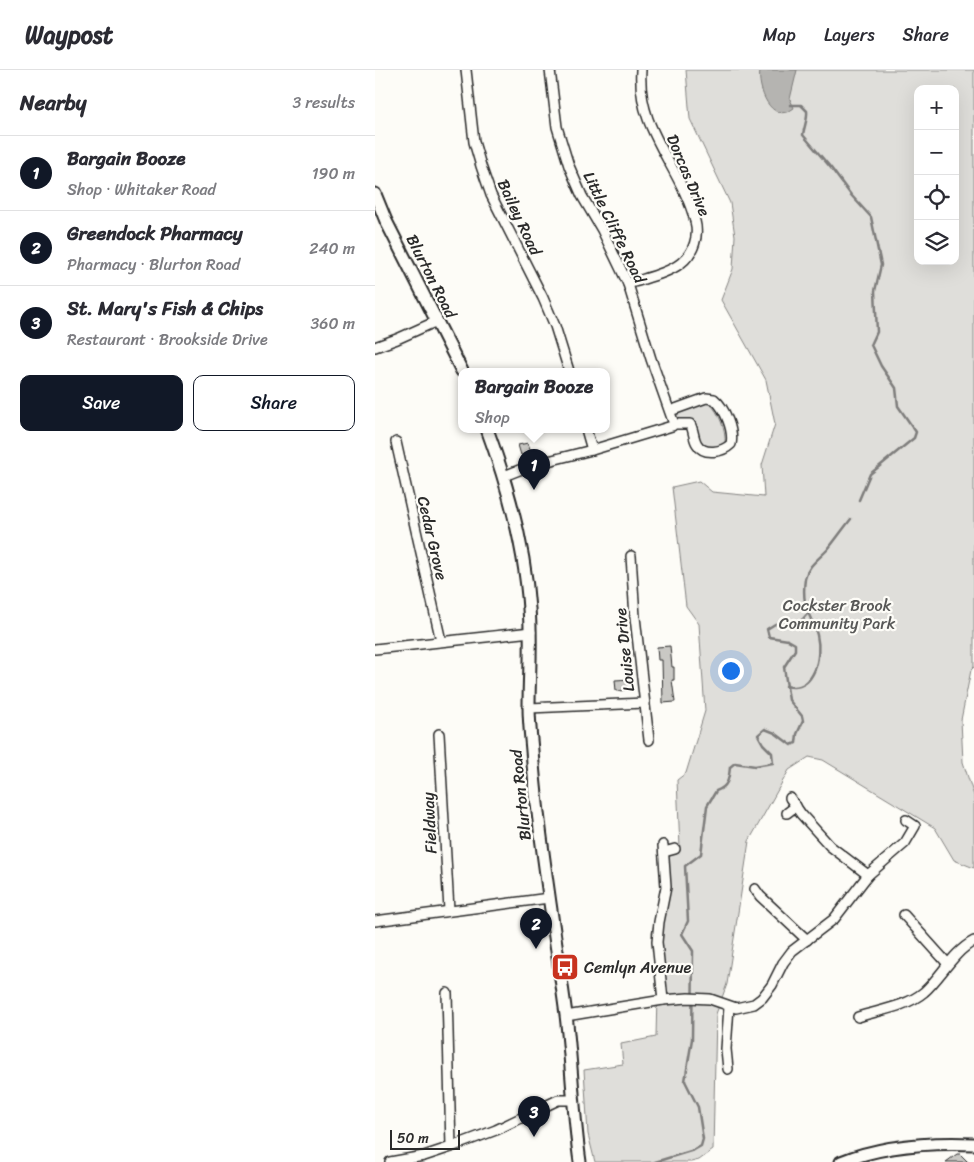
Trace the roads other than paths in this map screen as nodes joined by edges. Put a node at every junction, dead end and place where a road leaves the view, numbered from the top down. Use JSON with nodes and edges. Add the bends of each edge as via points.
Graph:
{"nodes":[{"id":1,"x":466,"y":70,"type":"edge"},
{"id":2,"x":549,"y":70,"type":"edge"},
{"id":3,"x":641,"y":70,"type":"edge"},
{"id":4,"x":376,"y":199,"type":"edge"},
{"id":5,"x":628,"y":284,"type":"junction"},
{"id":6,"x":437,"y":321,"type":"junction"},
{"id":7,"x":375,"y":347,"type":"edge"},
{"id":8,"x":460,"y":368,"type":"edge"},
{"id":9,"x":568,"y":368,"type":"edge"},
{"id":10,"x":671,"y":411,"type":"junction"},
{"id":11,"x":674,"y":424,"type":"junction"},
{"id":12,"x":488,"y":433,"type":"edge"},
{"id":13,"x":587,"y":433,"type":"edge"},
{"id":14,"x":396,"y":442,"type":"dead end"},
{"id":15,"x":592,"y":450,"type":"junction"},
{"id":16,"x":504,"y":476,"type":"junction"},
{"id":17,"x":631,"y":556,"type":"dead end"},
{"id":18,"x":531,"y":632,"type":"junction"},
{"id":19,"x":441,"y":641,"type":"junction"},
{"id":20,"x":375,"y":649,"type":"edge"},
{"id":21,"x":645,"y":703,"type":"junction"},
{"id":22,"x":529,"y":708,"type":"junction"},
{"id":23,"x":439,"y":734,"type":"dead end"},
{"id":24,"x":649,"y":740,"type":"dead end"},
{"id":25,"x":790,"y":798,"type":"dead end"},
{"id":26,"x":796,"y":806,"type":"junction"},
{"id":27,"x":787,"y":813,"type":"dead end"},
{"id":28,"x":906,"y":820,"type":"dead end"},
{"id":29,"x":675,"y":850,"type":"dead end"},
{"id":30,"x":868,"y":875,"type":"junction"},
{"id":31,"x":756,"y":895,"type":"dead end"},
{"id":32,"x":549,"y":898,"type":"junction"},
{"id":33,"x":449,"y":910,"type":"junction"},
{"id":34,"x":903,"y":915,"type":"dead end"},
{"id":35,"x":375,"y":921,"type":"edge"},
{"id":36,"x":807,"y":940,"type":"junction"},
{"id":37,"x":974,"y":942,"type":"edge"},
{"id":38,"x":948,"y":964,"type":"junction"},
{"id":39,"x":447,"y":993,"type":"dead end"},
{"id":40,"x":663,"y":1000,"type":"junction"},
{"id":41,"x":729,"y":1007,"type":"junction"},
{"id":42,"x":566,"y":1016,"type":"junction"},
{"id":43,"x":858,"y":1017,"type":"dead end"},
{"id":44,"x":728,"y":1069,"type":"dead end"},
{"id":45,"x":573,"y":1100,"type":"junction"},
{"id":46,"x":974,"y":1144,"type":"edge"},
{"id":47,"x":451,"y":1147,"type":"junction"},
{"id":48,"x":390,"y":1162,"type":"edge"},
{"id":49,"x":580,"y":1162,"type":"edge"},
{"id":50,"x":841,"y":1162,"type":"edge"}],
"edges":[{"from":1,"to":9,"type":"street","name":"Bailey Road","via":[[474,142],[491,195],[543,298]]},
{"from":2,"to":5,"type":"street","name":"Little Cliffe Road","via":[[557,127],[569,166]]},
{"from":3,"to":5,"type":"street","name":"Dorcas Drive","via":[[648,119],[689,207],[696,233],[695,244],[681,263]]},
{"from":4,"to":6,"type":"street","name":"Blurton Road"},
{"from":5,"to":10,"type":"street","name":"Little Cliffe Road"},
{"from":6,"to":7,"type":"street"},
{"from":6,"to":8,"type":"street","name":"Blurton Road"},
{"from":10,"to":11,"type":"street","name":"Little Cliffe Road"},
{"from":10,"to":11,"type":"street","via":[[706,398],[714,399],[722,407],[730,429],[731,444],[717,451],[705,450],[696,444],[689,424]]},
{"from":11,"to":15,"type":"street"},
{"from":12,"to":16,"type":"street","name":"Blurton Road"},
{"from":13,"to":15,"type":"street"},
{"from":14,"to":19,"type":"street","name":"Cedar Grove"},
{"from":15,"to":16,"type":"street","via":[[532,465]]},
{"from":16,"to":18,"type":"street","name":"Blurton Road","via":[[518,533]]},
{"from":17,"to":21,"type":"street","name":"Louise Drive"},
{"from":18,"to":19,"type":"street"},
{"from":18,"to":22,"type":"street","name":"Blurton Road"},
{"from":19,"to":20,"type":"street"},
{"from":21,"to":22,"type":"street"},
{"from":21,"to":24,"type":"street","name":"Louise Drive"},
{"from":22,"to":32,"type":"street","name":"Blurton Road","via":[[537,811]]},
{"from":23,"to":33,"type":"street","name":"Fieldway"},
{"from":25,"to":26,"type":"street"},
{"from":26,"to":27,"type":"street"},
{"from":26,"to":30,"type":"street","via":[[830,846]]},
{"from":28,"to":30,"type":"street","via":[[915,826],[905,843]]},
{"from":29,"to":40,"type":"street","via":[[664,849],[666,887],[657,937]]},
{"from":30,"to":36,"type":"street","via":[[834,919]]},
{"from":31,"to":36,"type":"street"},
{"from":32,"to":33,"type":"street"},
{"from":32,"to":42,"type":"street","name":"Blurton Road"},
{"from":33,"to":35,"type":"street"},
{"from":34,"to":38,"type":"street"},
{"from":36,"to":41,"type":"street","via":[[792,951],[762,998],[754,1004]]},
{"from":37,"to":38,"type":"street"},
{"from":38,"to":43,"type":"street","via":[[924,992],[907,1003]]},
{"from":39,"to":47,"type":"street"},
{"from":40,"to":41,"type":"street","via":[[710,999]]},
{"from":40,"to":42,"type":"street"},
{"from":41,"to":44,"type":"street"},
{"from":42,"to":45,"type":"street","name":"Blurton Road"},
{"from":45,"to":47,"type":"street","via":[[558,1100],[496,1130]]},
{"from":45,"to":49,"type":"street","name":"Blurton Road"},
{"from":46,"to":50,"type":"street","via":[[906,1145],[874,1150]]},
{"from":47,"to":48,"type":"street"}]}
